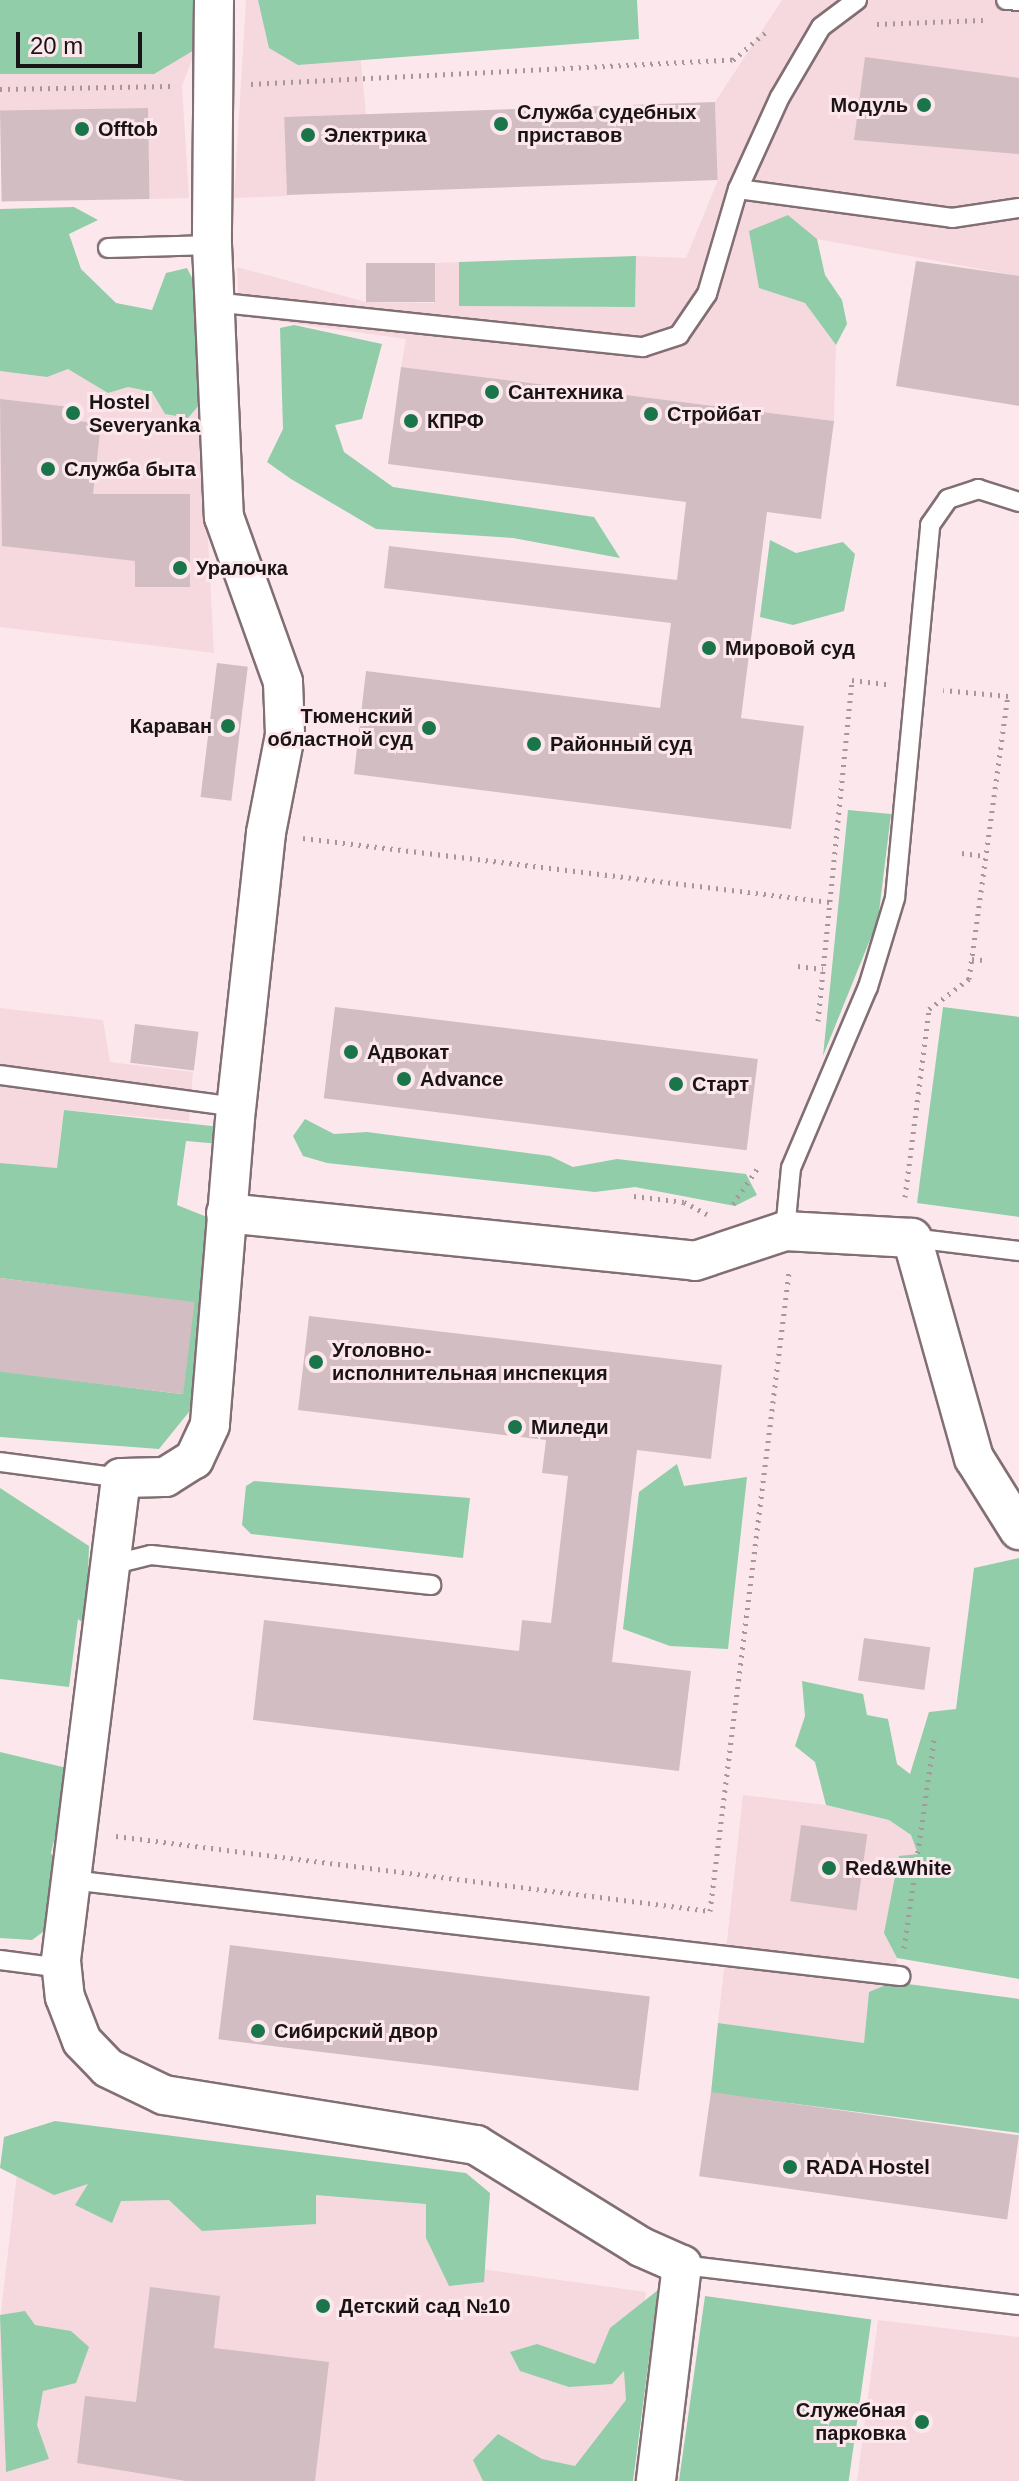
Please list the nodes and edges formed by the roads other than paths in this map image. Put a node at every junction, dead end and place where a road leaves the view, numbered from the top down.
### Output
1 (214, 0) edge
2 (857, 0) edge
3 (1006, 0) edge
4 (1019, 1) edge
5 (738, 189) junction
6 (1019, 208) edge
7 (212, 245) junction
8 (108, 248) dead end
9 (213, 302) junction
10 (1019, 502) edge
11 (0, 1075) edge
12 (236, 1107) junction
13 (226, 1213) junction
14 (908, 1224) junction
15 (789, 1243) junction
16 (1019, 1251) edge
17 (0, 1462) edge
18 (121, 1478) junction
19 (1019, 1530) edge
20 (111, 1565) junction
21 (431, 1585) dead end
22 (71, 1880) junction
23 (0, 1960) edge
24 (62, 1968) junction
25 (900, 1976) road end
26 (682, 2265) junction
27 (1019, 2305) edge
28 (656, 2481) edge

1 - 7 street
2 - 5 lane
3 - 4 lane
5 - 6 lane
5 - 9 lane
7 - 8 lane
7 - 9 street
9 - 12 street
10 - 15 lane
11 - 12 lane
12 - 13 street
13 - 15 street
13 - 18 street
14 - 15 street
14 - 16 lane
14 - 19 street
17 - 18 lane
18 - 20 street
20 - 21 lane
20 - 22 street
22 - 24 street
22 - 25 lane
23 - 24 lane
24 - 26 street
26 - 27 lane
26 - 28 street

